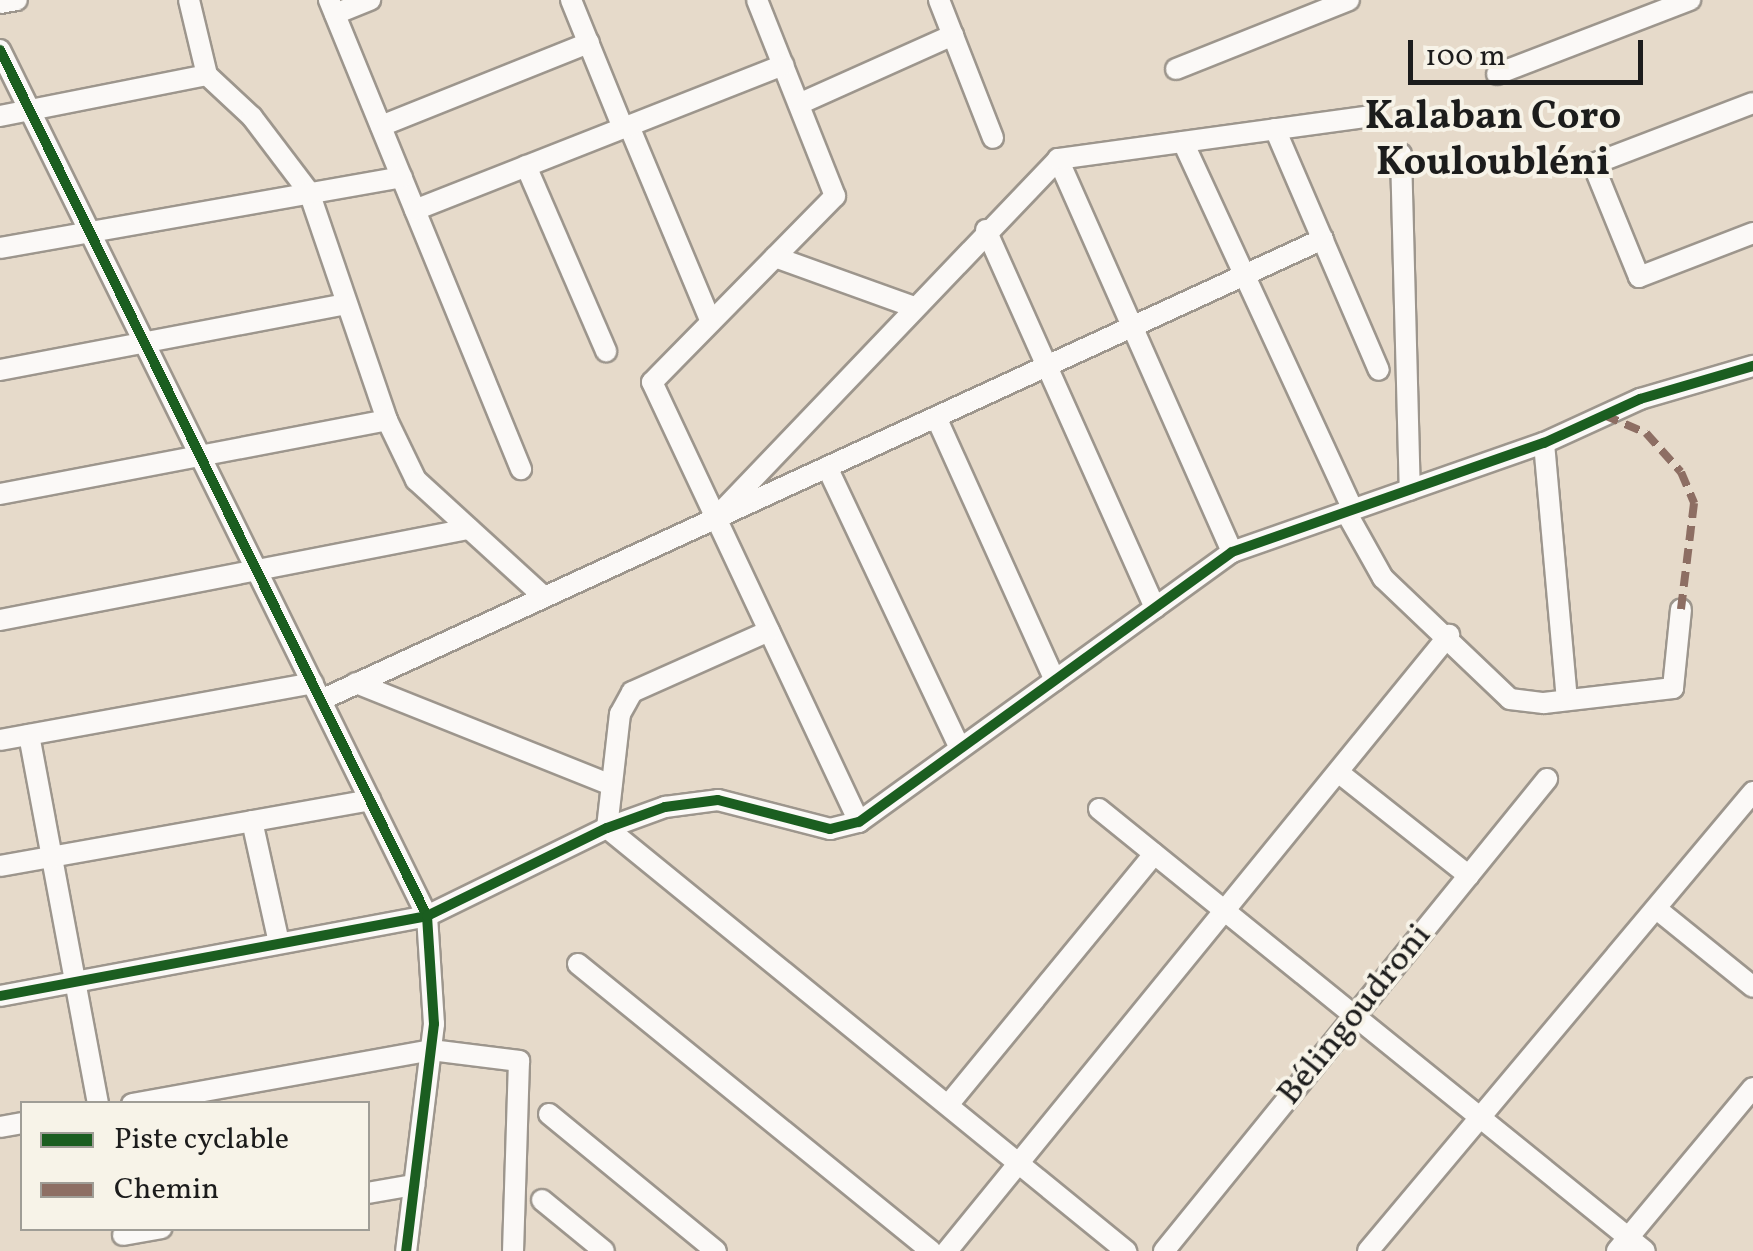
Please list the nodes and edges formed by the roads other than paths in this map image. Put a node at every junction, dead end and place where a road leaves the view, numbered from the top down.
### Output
1 (17, 0) edge
2 (189, 0) edge
3 (370, 0) edge
4 (572, 0) edge
5 (758, 0) edge
6 (939, 0) edge
7 (1349, 0) edge
8 (1690, 0) edge
9 (0, 3) edge
10 (332, 7) edge
11 (953, 35) junction
12 (588, 43) junction
13 (0, 50) edge
14 (783, 65) junction
15 (1176, 70) dead end
16 (1497, 74) dead end
17 (207, 75) junction
18 (1753, 103) edge
19 (799, 104) junction
20 (30, 111) junction
21 (0, 116) edge
22 (1373, 116) dead end
23 (380, 126) junction
24 (626, 127) junction
25 (1276, 130) junction
26 (993, 138) dead end
27 (1183, 142) junction
28 (1401, 154) dead end
29 (1058, 159) junction
30 (526, 166) junction
31 (402, 177) junction
32 (310, 192) junction
33 (415, 210) junction
34 (986, 230) junction
35 (90, 232) junction
36 (1753, 233) edge
37 (1323, 239) junction
38 (0, 248) edge
39 (775, 257) junction
40 (1245, 275) junction
41 (348, 304) junction
42 (911, 306) junction
43 (711, 322) junction
44 (1132, 327) junction
45 (145, 344) junction
46 (606, 351) dead end
47 (1047, 366) junction
48 (1753, 366) edge
49 (0, 370) edge
50 (1379, 370) dead end
51 (936, 417) junction
52 (387, 420) junction
53 (1544, 443) junction
54 (200, 456) junction
55 (827, 467) junction
56 (520, 468) dead end
57 (1410, 490) junction
58 (0, 494) edge
59 (1350, 511) junction
60 (716, 518) junction
61 (469, 529) junction
62 (1232, 552) junction
63 (258, 572) junction
64 (544, 597) junction
65 (1155, 608) junction
66 (1681, 609) dead end
67 (0, 620) edge
68 (769, 631) junction
69 (1449, 636) junction
70 (1055, 680) junction
71 (356, 683) junction
72 (317, 692) junction
73 (1567, 699) junction
74 (30, 735) junction
75 (0, 740) edge
76 (960, 748) junction
77 (1338, 772) junction
78 (1547, 779) dead end
79 (612, 785) junction
80 (1753, 792) edge
81 (370, 800) junction
82 (1098, 810) dead end
83 (252, 821) junction
84 (858, 822) junction
85 (606, 828) junction
86 (1154, 854) junction
87 (52, 857) junction
88 (0, 866) edge
89 (1469, 876) junction
90 (1658, 910) junction
91 (1224, 911) junction
92 (428, 916) junction
93 (279, 944) junction
94 (578, 964) dead end
95 (76, 982) junction
96 (1753, 987) edge
97 (0, 996) edge
98 (1354, 1016) junction
99 (431, 1050) junction
100 (1753, 1088) edge
101 (97, 1101) edge
102 (149, 1101) edge
103 (948, 1105) junction
104 (549, 1114) dead end
105 (1480, 1118) junction
106 (1019, 1164) junction
107 (414, 1185) junction
108 (370, 1193) edge
109 (542, 1200) dead end
110 (151, 1231) edge
111 (124, 1238) edge
112 (1630, 1246) edge
113 (406, 1251) edge
114 (513, 1251) edge
115 (604, 1251) edge
116 (716, 1251) edge
117 (932, 1251) edge
118 (948, 1251) edge
119 (1126, 1251) edge
120 (1164, 1251) edge
121 (1368, 1251) edge

1 - 9 street
2 - 17 street
3 - 10 street
4 - 12 street
5 - 14 street
6 - 11 street
7 - 15 street
8 - 16 street
10 - 23 street
11 - 19 street
11 - 26 street
12 - 23 street
12 - 24 street
13 - 20 street
14 - 19 street
14 - 24 street
17 - 20 street
17 - 32 street
18 - 36 street
19 - 39 street
20 - 21 street
20 - 35 street
22 - 25 street
23 - 31 street
24 - 30 street
24 - 43 street
25 - 27 street
25 - 37 street
27 - 29 street
27 - 40 street
28 - 57 street
29 - 34 street
29 - 44 street
30 - 33 street
30 - 46 street
31 - 32 street
31 - 33 street
32 - 35 street
32 - 41 street
33 - 56 street
34 - 42 street
34 - 47 street
35 - 38 street
35 - 45 street
37 - 40 street
37 - 50 street
39 - 42 street
39 - 43 street
40 - 44 street
40 - 59 street
41 - 45 street
41 - 52 street
42 - 60 street
43 - 60 street
44 - 47 street
44 - 62 street
45 - 49 street
45 - 54 street
47 - 51 street
47 - 65 street
48 - 53 street
51 - 55 street
51 - 70 street
52 - 54 street
52 - 61 street
53 - 57 street
53 - 73 street
54 - 58 street
54 - 63 street
55 - 60 street
55 - 76 street
57 - 59 street
59 - 62 street
59 - 69 street
60 - 64 street
60 - 68 street
61 - 63 street
61 - 64 street
62 - 65 street
63 - 67 street
63 - 72 street
64 - 71 street
65 - 70 street
66 - 73 street
68 - 79 street
68 - 84 street
69 - 73 street
69 - 77 street
70 - 76 street
71 - 72 street
71 - 79 street
72 - 74 street
72 - 81 street
74 - 75 street
74 - 87 street
76 - 84 street
77 - 89 street
77 - 91 street
78 - 89 street, Bélingoudroni
79 - 85 street
80 - 90 street
81 - 83 street
81 - 92 street
82 - 86 street
83 - 87 street
83 - 93 street
84 - 85 street
85 - 92 street
85 - 103 street
86 - 91 street
86 - 103 street
87 - 88 street
87 - 95 street
89 - 98 street, Bélingoudroni
90 - 96 street
90 - 105 street
91 - 98 street
91 - 106 street
92 - 93 street
92 - 99 street
93 - 95 street
94 - 117 street
95 - 97 street
95 - 101 street
98 - 105 street
98 - 120 street, Bélingoudroni
99 - 102 street
99 - 107 street
99 - 114 street
100 - 112 street
103 - 106 street
104 - 116 street
105 - 112 street
105 - 121 street
106 - 118 street
106 - 119 street
107 - 108 street
107 - 113 street
109 - 115 street
110 - 111 street

